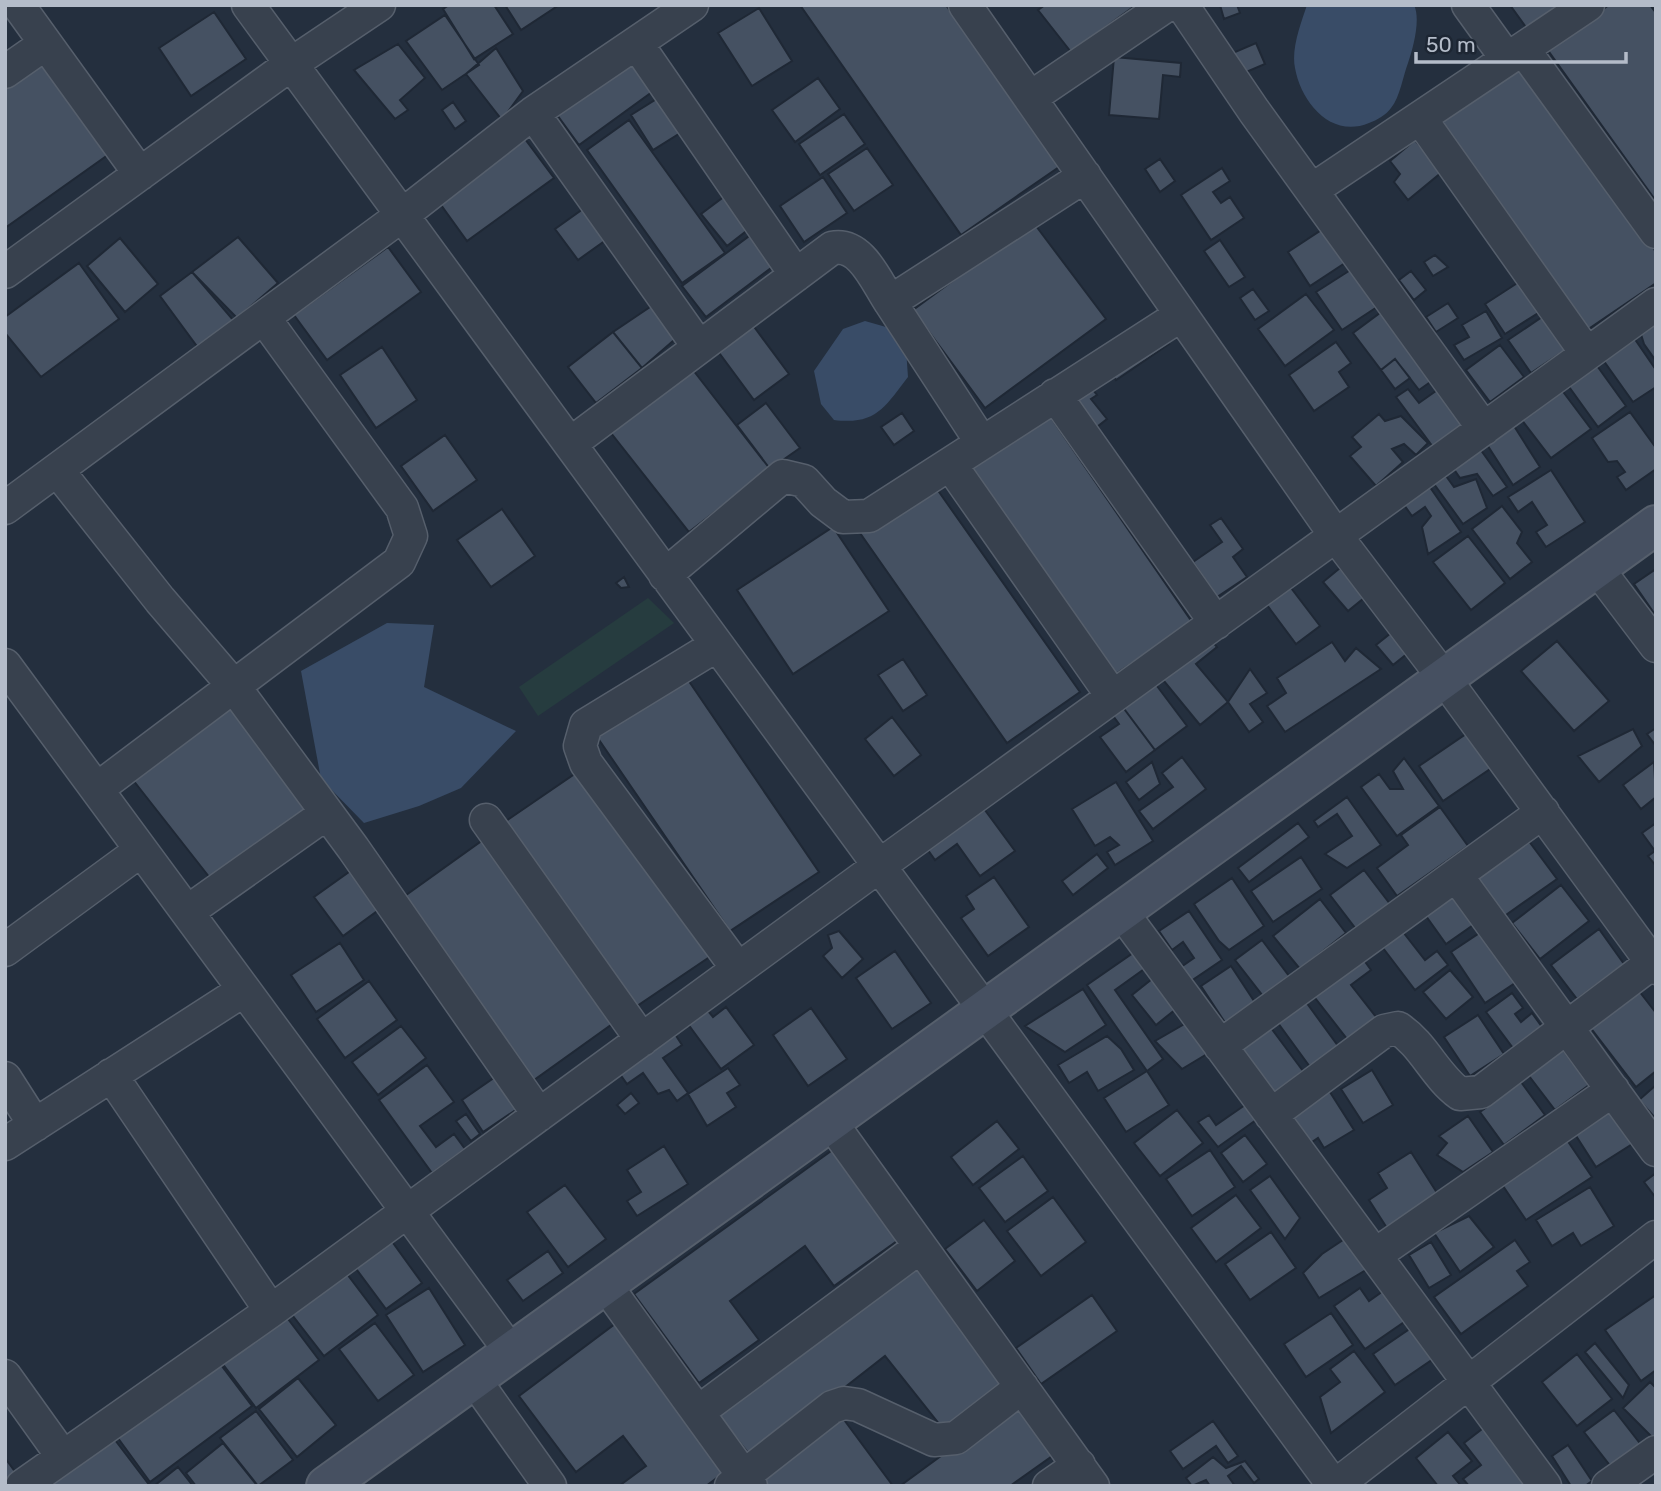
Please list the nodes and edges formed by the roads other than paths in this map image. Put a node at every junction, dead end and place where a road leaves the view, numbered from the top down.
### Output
1 (18, 5) edge
2 (248, 5) edge
3 (379, 5) edge
4 (692, 5) edge
5 (965, 5) edge
6 (1167, 5) edge
7 (1182, 5) edge
8 (1468, 5) edge
9 (1588, 5) edge
10 (46, 44) junction
11 (637, 44) junction
12 (1515, 54) junction
13 (291, 65) junction
14 (5, 72) edge
15 (1030, 98) junction
16 (533, 113) junction
17 (1420, 118) junction
18 (141, 174) junction
19 (1085, 176) junction
20 (1312, 190) junction
21 (401, 216) junction
22 (1656, 232) edge
23 (5, 272) edge
24 (796, 275) junction
25 (890, 302) junction
26 (1656, 304) edge
27 (1181, 315) junction
28 (264, 318) junction
29 (699, 347) junction
30 (1587, 354) junction
31 (1055, 395) junction
32 (1484, 429) junction
33 (982, 443) junction
34 (570, 444) junction
35 (950, 464) junction
36 (58, 471) junction
37 (5, 508) edge
38 (1656, 525) edge
39 (1336, 537) junction
40 (1597, 568) junction
41 (665, 575) junction
42 (1216, 622) junction
43 (717, 645) junction
44 (1656, 646) edge
45 (5, 665) edge
46 (1444, 678) junction
47 (232, 684) junction
48 (1112, 697) junction
49 (97, 789) junction
50 (1543, 812) junction
51 (327, 813) junction
52 (486, 820) dead end
53 (141, 851) junction
54 (879, 866) junction
55 (1456, 875) junction
56 (1121, 911) junction
57 (187, 912) junction
58 (5, 950) edge
59 (1654, 966) edge
60 (738, 969) junction
61 (244, 989) junction
62 (985, 1010) junction
63 (1567, 1027) junction
64 (642, 1040) junction
65 (1220, 1046) junction
66 (111, 1075) junction
67 (5, 1079) edge
68 (1613, 1090) junction
69 (539, 1115) junction
70 (1271, 1115) junction
71 (830, 1121) junction
72 (35, 1125) junction
73 (5, 1144) edge
74 (1656, 1150) edge
75 (408, 1212) junction
76 (1656, 1237) edge
77 (920, 1247) junction
78 (1375, 1255) junction
79 (605, 1284) junction
80 (271, 1311) junction
81 (511, 1352) junction
82 (5, 1376) edge
83 (474, 1379) junction
84 (1469, 1383) junction
85 (1022, 1387) junction
86 (698, 1412) junction
87 (1656, 1452) edge
88 (63, 1457) junction
89 (1086, 1476) edge
90 (742, 1482) edge
91 (22, 1486) edge
92 (326, 1486) edge
93 (550, 1486) edge
94 (1049, 1486) edge
95 (1334, 1486) edge
96 (1545, 1486) edge
97 (1608, 1486) edge

1 - 10 street
2 - 13 street
3 - 13 street
4 - 11 street
5 - 15 street
6 - 15 street
7 - 20 street
8 - 12 street
9 - 12 street
10 - 14 street
10 - 18 street
11 - 16 street
11 - 24 street
12 - 17 street
12 - 22 street
13 - 18 street
13 - 21 street
15 - 19 street
16 - 21 street
16 - 29 street
17 - 20 street
17 - 30 street
18 - 23 street
19 - 25 street
19 - 27 street
20 - 32 street
21 - 28 street
21 - 34 street
24 - 25 street
24 - 29 street
25 - 33 street
26 - 30 street
27 - 31 street
27 - 39 street
28 - 36 street
28 - 47 street
29 - 34 street
30 - 32 street
31 - 33 street
31 - 42 street
32 - 39 street
33 - 35 street
34 - 41 street
35 - 41 street
35 - 48 street
36 - 37 street
36 - 47 street
38 - 40 street
39 - 42 street
39 - 46 street
40 - 44 street
40 - 46 street
41 - 43 street
42 - 48 street
43 - 54 street
43 - 60 street
45 - 49 street
46 - 50 street
46 - 56 street
47 - 49 street
47 - 51 street
48 - 54 street
49 - 53 street
50 - 55 street
50 - 59 street
51 - 57 street
51 - 69 street
52 - 64 street
53 - 57 street
53 - 58 street
54 - 60 street
54 - 62 street
55 - 63 street
55 - 65 street
56 - 62 street
56 - 65 street
57 - 61 street
59 - 63 street
60 - 64 street
61 - 66 street
61 - 75 street
62 - 71 street
62 - 95 street
63 - 68 street
63 - 70 street
64 - 69 street
65 - 70 street
66 - 72 street
66 - 80 street
67 - 72 street
68 - 74 street
68 - 78 street
69 - 75 street
70 - 78 street
71 - 77 street
71 - 79 street
72 - 73 street
75 - 80 street
75 - 81 street
76 - 84 street
77 - 85 street
77 - 86 street
78 - 84 street
79 - 81 street
79 - 86 street
80 - 88 street
81 - 83 street
82 - 88 street
83 - 92 street
83 - 93 street
84 - 95 street
84 - 96 street
85 - 89 street
85 - 90 street
86 - 90 street
87 - 97 street
88 - 91 street
89 - 94 street

